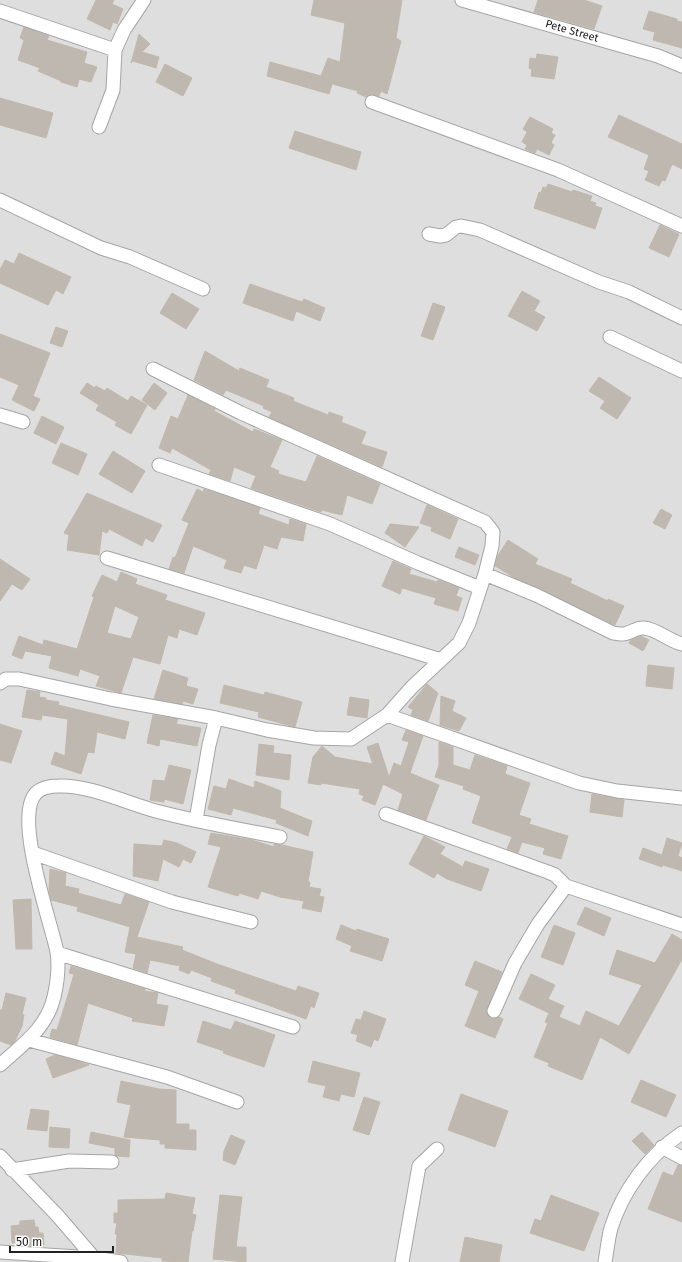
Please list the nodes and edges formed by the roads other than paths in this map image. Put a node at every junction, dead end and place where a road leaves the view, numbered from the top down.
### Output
1 (144, 0) edge
2 (462, 0) edge
3 (0, 10) edge
4 (115, 50) junction
5 (682, 66) edge
6 (372, 102) dead end
7 (99, 126) dead end
8 (0, 200) edge
9 (682, 226) edge
10 (429, 234) dead end
11 (203, 289) dead end
12 (682, 318) edge
13 (610, 337) dead end
14 (153, 369) dead end
15 (682, 371) edge
16 (0, 415) edge
17 (23, 422) dead end
18 (159, 465) dead end
19 (107, 558) dead end
20 (485, 574) junction
21 (480, 588) junction
22 (682, 644) edge
23 (441, 660) junction
24 (0, 683) edge
25 (387, 714) junction
26 (216, 718) junction
27 (682, 798) edge
28 (386, 814) dead end
29 (196, 820) junction
30 (280, 837) dead end
31 (33, 853) junction
32 (566, 886) junction
33 (250, 922) dead end
34 (682, 925) edge
35 (57, 953) junction
36 (494, 1011) dead end
37 (293, 1027) dead end
38 (29, 1040) junction
39 (0, 1064) edge
40 (237, 1102) dead end
41 (682, 1133) edge
42 (662, 1147) junction
43 (437, 1149) dead end
44 (0, 1156) edge
45 (682, 1158) edge
46 (112, 1162) dead end
47 (12, 1170) junction
48 (0, 1252) edge
49 (94, 1258) junction
50 (121, 1262) edge
51 (402, 1262) edge
52 (605, 1262) edge

1 - 4 street
2 - 5 street, Pete Street
3 - 4 street
4 - 7 street
6 - 9 street
8 - 11 street
10 - 12 street
13 - 15 street
14 - 20 street
16 - 17 street
18 - 21 street
19 - 23 street
20 - 21 street
20 - 22 street
21 - 23 street
23 - 25 street
24 - 26 street
25 - 26 street
25 - 27 street
26 - 29 street
28 - 32 street
29 - 30 street
29 - 31 street
31 - 33 street
31 - 35 street
32 - 34 street
32 - 36 street
35 - 37 street
35 - 38 street
38 - 39 street
38 - 40 street
41 - 42 street
42 - 45 street
42 - 52 street
43 - 51 street
44 - 47 street
46 - 47 street
47 - 49 street
48 - 49 street
49 - 50 street

